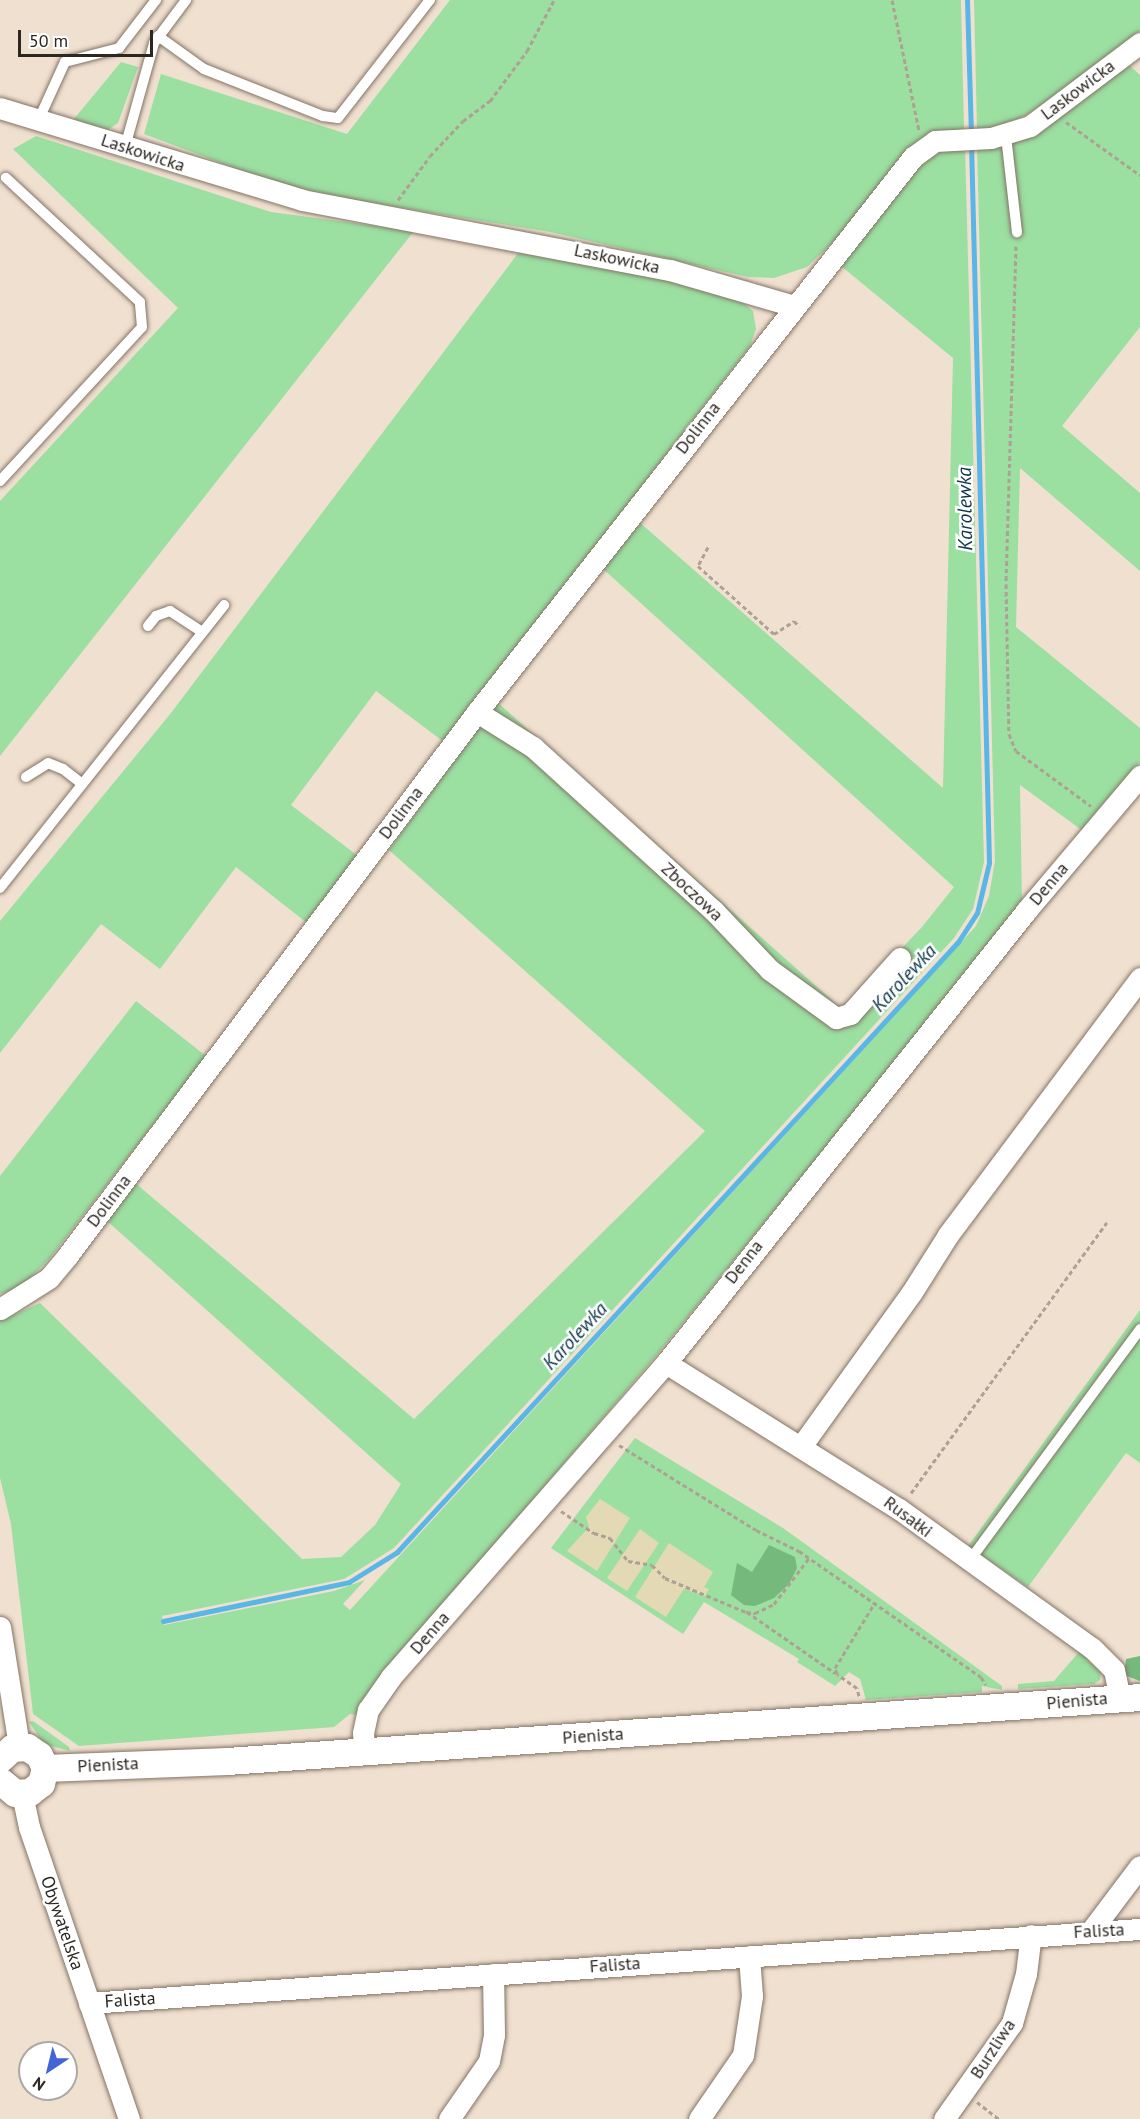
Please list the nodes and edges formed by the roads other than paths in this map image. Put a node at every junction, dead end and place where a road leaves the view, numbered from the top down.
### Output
1 (156, 0) edge
2 (186, 0) edge
3 (430, 0) edge
4 (158, 36) junction
5 (1140, 43) edge
6 (0, 108) edge
7 (39, 119) junction
8 (998, 137) junction
9 (125, 147) junction
10 (6, 178) dead end
11 (1017, 232) road end
12 (794, 306) junction
13 (0, 481) edge
14 (224, 604) dead end
15 (148, 626) dead end
16 (202, 632) junction
17 (477, 712) junction
18 (1140, 776) edge
19 (26, 777) dead end
20 (82, 784) junction
21 (0, 888) edge
22 (900, 958) dead end
23 (1140, 978) edge
24 (0, 1309) edge
25 (1140, 1329) edge
26 (666, 1363) junction
27 (802, 1445) junction
28 (970, 1560) junction
29 (0, 1627) edge
30 (5, 1676) edge
31 (1130, 1697) edge
32 (364, 1751) junction
33 (10, 1752) edge
34 (45, 1768) junction
35 (11, 1787) edge
36 (1140, 1866) edge
37 (1140, 1929) edge
38 (1091, 1931) junction
39 (1031, 1935) junction
40 (749, 1956) junction
41 (493, 1974) junction
42 (89, 2003) junction
43 (126, 2110) edge
44 (109, 2119) edge
45 (449, 2119) edge
46 (699, 2119) edge
47 (944, 2119) edge

1 - 7 lane
2 - 4 lane
3 - 4 lane
4 - 9 lane
5 - 8 street, Laskowicka
6 - 7 street, Laskowicka
7 - 9 street, Laskowicka
8 - 11 lane
8 - 12 street, Laskowicka
9 - 12 street, Laskowicka
10 - 13 lane
12 - 17 street, Dolinna
14 - 16 lane
15 - 16 lane
16 - 20 lane
17 - 22 street, Zboczowa
17 - 24 street, Dolinna
18 - 26 street, Denna
19 - 20 lane
20 - 21 lane
23 - 27 street
25 - 28 lane
26 - 27 street, Rusałki
26 - 32 street, Denna
27 - 28 street, Rusałki
28 - 31 street, Rusałki
29 - 30 street
30 - 33 street
31 - 32 street, Pienista
32 - 34 street, Pienista
33 - 34 street
34 - 35 street
35 - 42 street, Obywatelska
36 - 38 street
37 - 38 street, Falista
38 - 39 street, Falista
39 - 40 street, Falista
39 - 47 street, Burzliwa
40 - 41 street, Falista
40 - 46 street
41 - 42 street, Falista
41 - 45 street
42 - 43 street, Obywatelska
43 - 44 street

